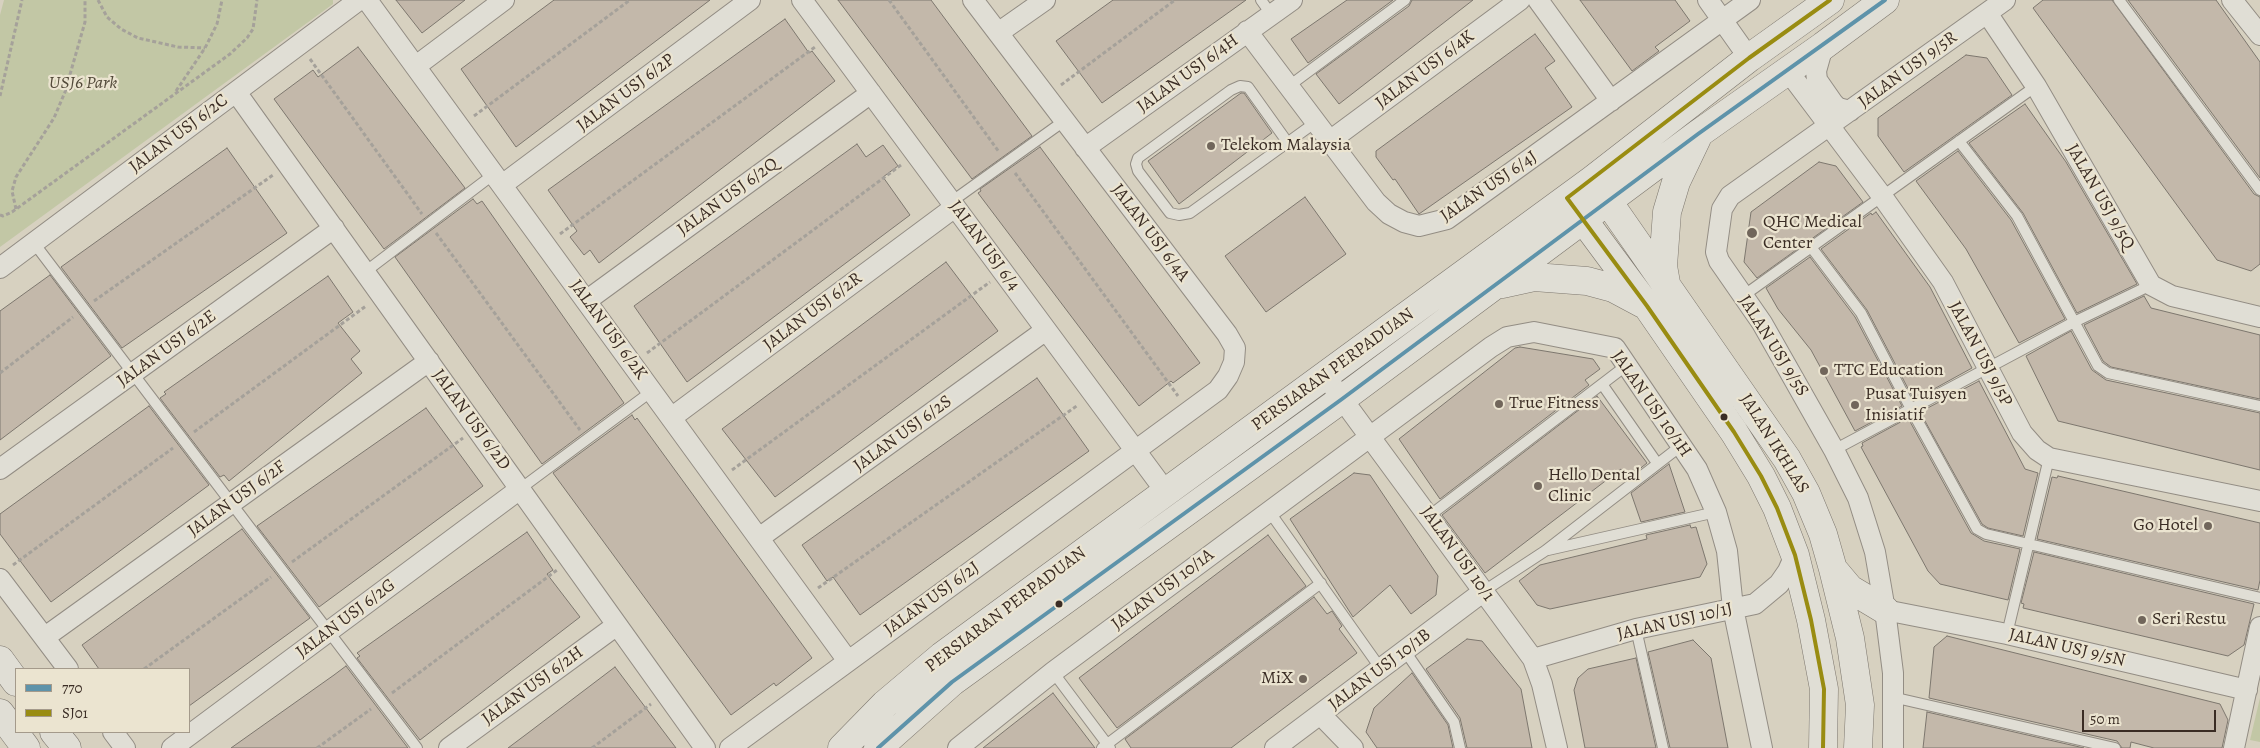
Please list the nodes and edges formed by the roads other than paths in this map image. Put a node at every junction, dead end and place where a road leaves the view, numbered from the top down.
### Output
1 (359, 0) edge
2 (367, 0) edge
3 (504, 0) edge
4 (750, 0) edge
5 (802, 0) edge
6 (973, 0) edge
7 (1045, 0) edge
8 (1292, 0) edge
9 (1405, 0) edge
10 (1520, 0) edge
11 (1538, 0) edge
12 (1708, 0) edge
13 (1750, 0) edge
14 (1830, 0) edge
15 (1885, 0) edge
16 (2005, 0) edge
17 (2119, 0) edge
18 (2232, 0) edge
19 (1266, 7) edge
20 (1987, 13) junction
21 (1723, 21) junction
22 (1247, 31) junction
23 (998, 33) junction
24 (2260, 35) edge
25 (1823, 46) junction
26 (1749, 58) junction
27 (416, 66) junction
28 (1788, 72) junction
29 (1289, 86) junction
30 (2036, 86) junction
31 (236, 92) junction
32 (871, 92) junction
33 (1611, 101) junction
34 (1850, 111) junction
35 (1064, 121) junction
36 (1316, 122) junction
37 (1828, 127) junction
38 (1698, 134) junction
39 (1331, 140) junction
40 (1958, 141) junction
41 (1288, 143) junction
42 (1085, 148) junction
43 (498, 180) junction
44 (1600, 190) junction
45 (2260, 190) edge
46 (1882, 196) junction
47 (1567, 198) junction
48 (953, 204) junction
49 (1584, 221) junction
50 (334, 228) junction
51 (34, 243) junction
52 (1811, 247) junction
53 (0, 268) edge
54 (365, 272) junction
55 (1496, 285) junction
56 (2152, 285) junction
57 (1667, 287) junction
58 (1742, 296) junction
59 (586, 301) junction
60 (1647, 306) junction
61 (2260, 317) edge
62 (2074, 322) junction
63 (1046, 330) junction
64 (429, 361) junction
65 (1627, 365) junction
66 (1987, 367) junction
67 (133, 373) junction
68 (1325, 376) junction
69 (1602, 384) junction
70 (652, 391) junction
71 (1342, 399) junction
72 (2260, 406) edge
73 (1911, 409) junction
74 (672, 418) junction
75 (1370, 436) junction
76 (1682, 445) junction
77 (1134, 450) junction
78 (1834, 450) junction
79 (2049, 458) junction
80 (1657, 463) junction
81 (0, 469) edge
82 (520, 489) junction
83 (1166, 492) junction
84 (2260, 501) edge
85 (231, 503) junction
86 (1269, 511) junction
87 (1716, 512) junction
88 (1429, 516) junction
89 (759, 538) junction
90 (2028, 544) junction
91 (1545, 551) junction
92 (1795, 555) junction
93 (1833, 569) junction
94 (0, 579) edge
95 (1321, 583) junction
96 (1484, 591) junction
97 (2260, 598) edge
98 (1733, 608) junction
99 (1885, 610) junction
100 (617, 625) junction
101 (2260, 627) edge
102 (1636, 629) junction
103 (328, 632) junction
104 (2007, 634) junction
105 (45, 637) junction
106 (1850, 638) junction
107 (1405, 651) junction
108 (0, 660) edge
109 (848, 660) junction
110 (1533, 660) junction
111 (67, 668) edge
112 (1381, 669) junction
113 (1053, 672) junction
114 (15, 681) edge
115 (2247, 690) junction
116 (1892, 697) junction
117 (0, 713) edge
118 (1321, 715) junction
119 (55, 733) edge
120 (114, 733) edge
121 (1106, 747) edge
122 (26, 748) edge
123 (67, 748) edge
124 (125, 748) edge
125 (172, 748) edge
126 (417, 748) edge
127 (448, 748) edge
128 (706, 748) edge
129 (730, 748) edge
130 (842, 748) edge
131 (878, 748) edge
132 (958, 748) edge
133 (1275, 748) edge
134 (1353, 748) edge
135 (1460, 748) edge
136 (1556, 748) edge
137 (1663, 748) edge
138 (1762, 748) edge
139 (1823, 748) edge
140 (1858, 748) edge
141 (1893, 748) edge
142 (2115, 748) edge
143 (2234, 748) edge

1 - 31 street, JALAN USJ 6/2C
2 - 27 street, JALAN USJ 6/2K
3 - 27 street
4 - 43 street, JALAN USJ 6/2P
5 - 32 street, JALAN USJ 6/4
6 - 23 street, JALAN USJ 6/4A
7 - 23 street
8 - 19 street, JALAN USJ 6/4H
9 - 29 lane
10 - 39 street, JALAN USJ 6/4K
11 - 33 street
12 - 21 street
13 - 21 street, JALAN USJ 6/4J
14 - 26 main road, PERSIARAN PERPADUAN
15 - 25 main road, PERSIARAN PERPADUAN
16 - 20 street, JALAN USJ 9/5R
17 - 45 lane
18 - 24 street
19 - 22 street, JALAN USJ 6/4H
20 - 30 street, JALAN USJ 9/5Q
20 - 34 street, JALAN USJ 9/5R
21 - 26 street
21 - 33 street, JALAN USJ 6/4J
22 - 29 street, JALAN USJ 6/4J
22 - 42 street, JALAN USJ 6/4H
23 - 35 street, JALAN USJ 6/4A
25 - 28 main road, PERSIARAN PERPADUAN
25 - 34 street
26 - 44 main road, PERSIARAN PERPADUAN
27 - 43 street, JALAN USJ 6/2K
28 - 37 street, JALAN USJ 9/5P
28 - 38 main road, PERSIARAN PERPADUAN
29 - 36 street, JALAN USJ 6/4J
30 - 40 lane
30 - 56 street, JALAN USJ 9/5Q
31 - 50 street, JALAN USJ 6/2D
31 - 51 street, JALAN USJ 6/2C
32 - 48 street, JALAN USJ 6/4
32 - 59 street, JALAN USJ 6/2Q
33 - 39 street, JALAN USJ 6/4J
34 - 37 street, JALAN USJ 9/5R
35 - 42 street, JALAN USJ 6/4A
35 - 48 lane
36 - 39 street, JALAN USJ 6/4J
36 - 41 lane
37 - 46 street, JALAN USJ 9/5P
37 - 58 street, JALAN USJ 9/5S
38 - 44 main road, PERSIARAN PERPADUAN
38 - 57 main road
40 - 46 lane
40 - 62 lane
41 - 41 lane
42 - 77 street, JALAN USJ 6/4A
43 - 54 lane
43 - 59 street, JALAN USJ 6/2K
44 - 47 main road, PERSIARAN PERPADUAN
44 - 49 main road, PERSIARAN PERPADUAN
44 - 57 main road, JALAN IKHLAS
46 - 52 lane
46 - 66 street, JALAN USJ 9/5P
47 - 49 main road, JALAN IKHLAS
47 - 68 main road, PERSIARAN PERPADUAN
48 - 63 street, JALAN USJ 6/4
48 - 74 street, JALAN USJ 6/2R
49 - 55 main road, PERSIARAN PERPADUAN
49 - 60 main road, JALAN IKHLAS
50 - 54 street, JALAN USJ 6/2D
50 - 67 street, JALAN USJ 6/2E
51 - 53 street, JALAN USJ 6/2C
51 - 67 lane
52 - 58 lane
52 - 73 lane
54 - 64 street, JALAN USJ 6/2D
55 - 60 main road
55 - 71 main road, PERSIARAN PERPADUAN
56 - 61 street
56 - 62 lane
57 - 93 main road, JALAN IKHLAS
58 - 78 street, JALAN USJ 9/5S
59 - 70 street, JALAN USJ 6/2K
60 - 92 main road, JALAN IKHLAS
62 - 66 lane
62 - 72 lane
63 - 77 street, JALAN USJ 6/4
63 - 89 street, JALAN USJ 6/2S
64 - 82 street, JALAN USJ 6/2D
64 - 85 street, JALAN USJ 6/2F
65 - 69 lane
65 - 75 street, JALAN USJ 10/1H
65 - 76 street, JALAN USJ 10/1H
66 - 73 lane
66 - 79 street, JALAN USJ 9/5P
67 - 81 street, JALAN USJ 6/2E
67 - 85 lane
68 - 71 street, JALAN USJ 10/1
68 - 83 main road, PERSIARAN PERPADUAN
69 - 80 lane
69 - 88 lane
70 - 74 street, JALAN USJ 6/2K
70 - 82 lane
71 - 75 street, JALAN USJ 10/1
71 - 131 main road, PERSIARAN PERPADUAN
73 - 78 lane
73 - 90 lane
74 - 89 street, JALAN USJ 6/2K
75 - 86 street, JALAN USJ 10/1A
75 - 88 street, JALAN USJ 10/1
76 - 80 lane
76 - 87 street, JALAN USJ 10/1H
77 - 83 street, JALAN USJ 6/4
77 - 109 street, JALAN USJ 6/2J
78 - 99 street, JALAN USJ 9/5S
79 - 84 street, JALAN USJ 9/5P
79 - 90 lane
80 - 91 lane
82 - 100 street, JALAN USJ 6/2D
82 - 103 street, JALAN USJ 6/2G
83 - 130 main road, PERSIARAN PERPADUAN
85 - 103 lane
85 - 105 street, JALAN USJ 6/2F
86 - 95 lane
86 - 113 street, JALAN USJ 10/1A
87 - 91 lane
87 - 98 street, JALAN USJ 10/1H
88 - 96 street, JALAN USJ 10/1
89 - 109 street, JALAN USJ 6/2K
90 - 97 lane
90 - 104 lane
91 - 96 lane
92 - 98 street, JALAN USJ 10/1J
92 - 139 main road, JALAN IKHLAS
93 - 99 main road
93 - 106 main road, JALAN IKHLAS
94 - 105 street
95 - 112 lane
95 - 121 lane
96 - 107 street, JALAN USJ 10/1B
96 - 110 street, JALAN USJ 10/1
98 - 102 street, JALAN USJ 10/1J
98 - 138 street, JALAN USJ 10/1H
99 - 104 street, JALAN USJ 9/5N
99 - 106 main road
99 - 116 street, JALAN USJ 9/5S
100 - 127 street, JALAN USJ 6/2H
100 - 128 street, JALAN USJ 6/2D
101 - 115 street
102 - 110 street, JALAN USJ 10/1J
102 - 137 lane
103 - 125 street, JALAN USJ 6/2G
103 - 126 lane
104 - 115 street, JALAN USJ 9/5N
105 - 111 street
106 - 140 main road, JALAN IKHLAS
107 - 112 street, JALAN USJ 10/1B
107 - 135 lane
108 - 114 main road
109 - 129 street, JALAN USJ 6/2J
110 - 136 street, JALAN USJ 10/1
112 - 118 street, JALAN USJ 10/1B
113 - 121 lane
113 - 132 street, JALAN USJ 10/1A
115 - 143 street
116 - 141 street, JALAN USJ 9/5S
116 - 142 lane
117 - 122 main road
118 - 133 street, JALAN USJ 10/1B
118 - 134 street
119 - 123 main road
120 - 124 street

